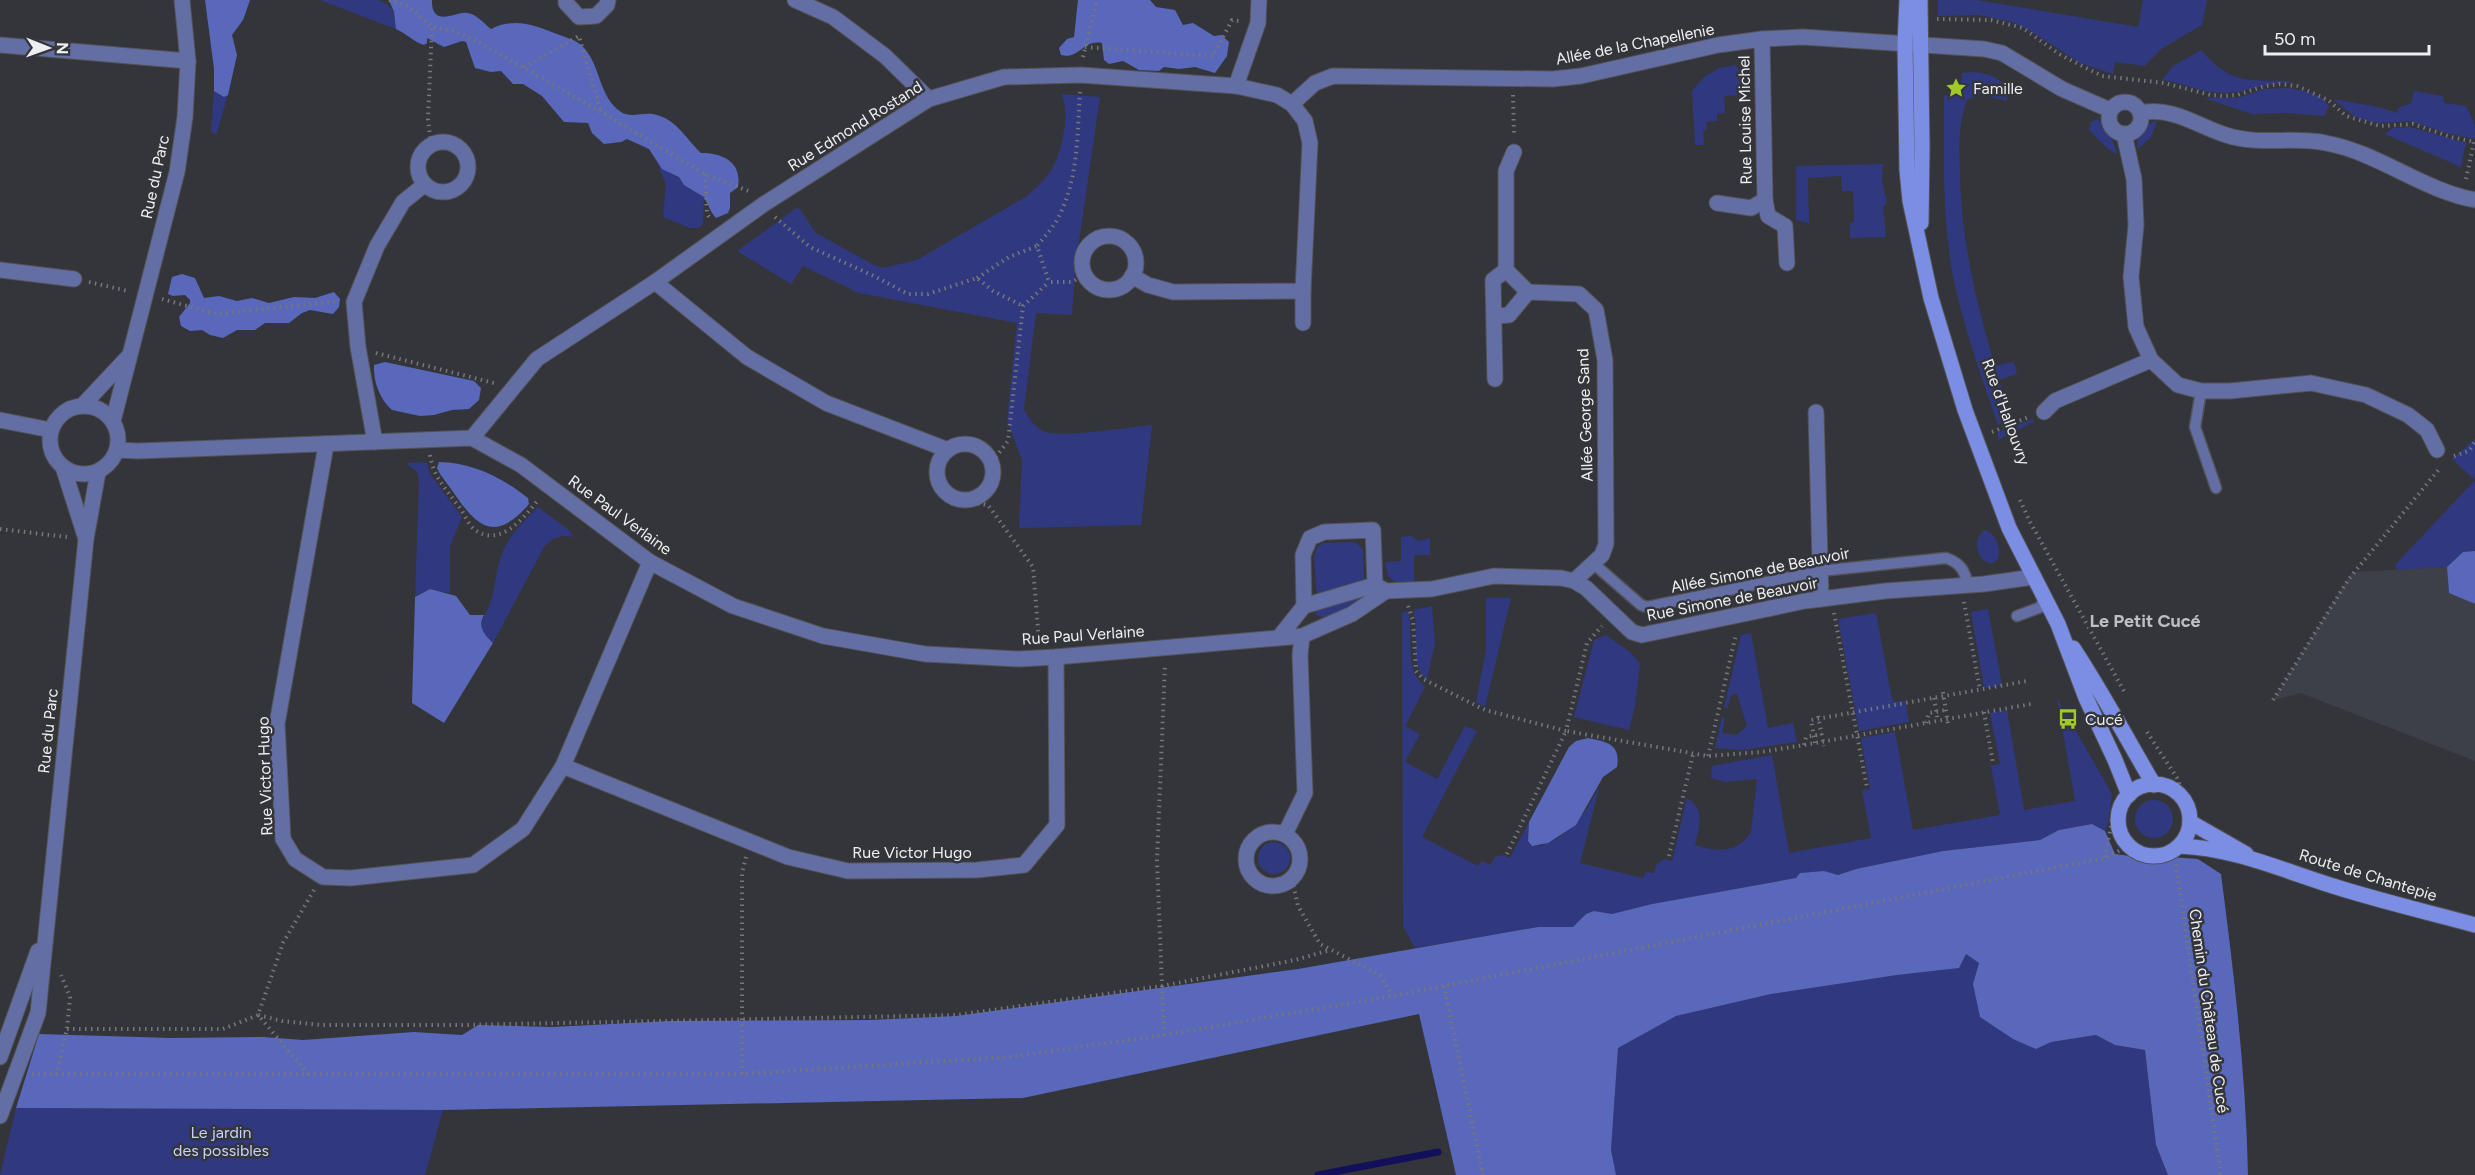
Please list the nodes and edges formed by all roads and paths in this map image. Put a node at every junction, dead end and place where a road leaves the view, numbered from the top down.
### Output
1 (182, 0) edge
2 (389, 0) edge
3 (409, 0) edge
4 (566, 0) edge
5 (608, 0) edge
6 (795, 0) edge
7 (1097, 0) edge
8 (1258, 0) edge
9 (1907, 0) edge
10 (1920, 0) edge
11 (408, 6) junction
12 (1258, 23) junction
13 (432, 27) junction
14 (1762, 39) junction
15 (1905, 44) junction
16 (0, 45) edge
17 (1928, 45) junction
18 (1085, 47) junction
19 (188, 61) junction
20 (523, 67) junction
21 (1081, 75) junction
22 (1513, 80) junction
23 (1236, 86) junction
24 (929, 99) junction
25 (1292, 104) junction
26 (2110, 110) junction
27 (601, 112) junction
28 (2140, 113) junction
29 (2124, 134) junction
30 (2475, 142) edge
31 (432, 144) junction
32 (1514, 152) joint
33 (705, 174) junction
34 (424, 185) junction
35 (2468, 198) edge
36 (1765, 200) junction
37 (1717, 203) dead end
38 (764, 204) junction
39 (721, 234) junction
40 (1920, 241) junction
41 (1037, 246) junction
42 (1787, 262) dead end
43 (0, 270) edge
44 (1506, 270) junction
45 (1084, 275) junction
46 (1132, 276) junction
47 (977, 278) junction
48 (74, 279) joint
49 (655, 282) junction
50 (1049, 282) junction
51 (1303, 291) junction
52 (1528, 292) junction
53 (144, 294) junction
54 (354, 302) junction
55 (1023, 306) junction
56 (1495, 316) junction
57 (1303, 323) dead end
58 (358, 348) junction
59 (128, 357) junction
60 (2151, 360) junction
61 (1495, 379) dead end
62 (2201, 391) junction
63 (505, 395) junction
64 (82, 406) junction
65 (1816, 412) dead end
66 (2044, 412) joint
67 (0, 420) edge
68 (113, 421) junction
69 (1988, 424) dead end
70 (51, 430) junction
71 (1991, 432) junction
72 (472, 438) junction
73 (428, 440) junction
74 (375, 442) junction
75 (1995, 442) dead end
76 (2475, 442) edge
77 (326, 445) junction
78 (118, 450) junction
79 (948, 450) junction
80 (2437, 450) dead end
81 (992, 462) junction
82 (63, 467) junction
83 (98, 472) junction
84 (549, 486) junction
85 (2216, 488) dead end
86 (2017, 492) dead end
87 (966, 501) junction
88 (0, 529) edge
89 (86, 539) junction
90 (650, 562) junction
91 (1594, 564) junction
92 (1820, 571) junction
93 (2034, 577) junction
94 (1574, 581) junction
95 (1964, 585) junction
96 (1380, 588) junction
97 (1403, 591) junction
98 (2044, 597) junction
99 (1826, 598) junction
100 (1304, 606) junction
101 (1741, 614) junction
102 (1614, 615) junction
103 (2017, 616) dead end
104 (2058, 624) junction
105 (1280, 636) junction
106 (1302, 636) junction
107 (1166, 647) junction
108 (1056, 657) junction
109 (1040, 658) junction
110 (2027, 681) dead end
111 (1980, 690) junction
112 (1943, 692) dead end
113 (2127, 697) dead end
114 (1934, 698) junction
115 (2273, 700) dead end
116 (2031, 704) dead end
117 (1946, 710) junction
118 (1984, 712) junction
119 (1853, 713) junction
120 (1818, 716) dead end
121 (1938, 721) junction
122 (1926, 723) junction
123 (1948, 724) dead end
124 (2143, 727) dead end
125 (1566, 731) junction
126 (1822, 734) junction
127 (1857, 736) junction
128 (1815, 743) junction
129 (1804, 746) junction
130 (1824, 746) dead end
131 (1693, 753) junction
132 (1708, 756) junction
133 (1993, 763) dead end
134 (563, 766) junction
135 (2154, 784) junction
136 (1867, 788) dead end
137 (2180, 796) junction
138 (2122, 798) junction
139 (2190, 822) junction
140 (1285, 834) junction
141 (750, 842) junction
142 (2128, 846) junction
143 (2175, 849) junction
144 (1507, 854) dead end
145 (1669, 856) dead end
146 (2251, 857) junction
147 (2105, 858) junction
148 (322, 877) junction
149 (1292, 880) junction
150 (2475, 925) edge
151 (47, 926) junction
152 (1330, 950) junction
153 (59, 972) dead end
154 (1162, 986) junction
155 (1444, 986) junction
156 (1392, 996) junction
157 (258, 1015) junction
158 (742, 1020) junction
159 (67, 1029) junction
160 (1164, 1035) junction
161 (0, 1057) edge
162 (17, 1074) junction
163 (742, 1074) junction
164 (56, 1076) junction
165 (310, 1076) junction
166 (0, 1116) edge
167 (1483, 1175) edge
168 (2221, 1175) edge

1 - 19 street, Rue du Parc
2 - 11 path
3 - 11 path
4 - 5 street
6 - 24 street
7 - 18 path
8 - 12 street
9 - 15 main road
10 - 17 main road
11 - 13 path
12 - 18 path
12 - 23 street
13 - 20 path
13 - 31 path
14 - 15 street, Allée de la Chapellenie
14 - 22 street, Allée de la Chapellenie
14 - 36 street, Rue Louise Michel
15 - 17 street, Allée de la Chapellenie
15 - 40 main road
16 - 19 street
17 - 26 street, Allée de la Chapellenie
17 - 30 path
17 - 40 main road
18 - 21 path
19 - 53 street, Rue du Parc
20 - 27 path
20 - 27 path
21 - 23 street, Rue Edmond Rostand
21 - 24 street, Rue Edmond Rostand
21 - 41 path
22 - 25 street, Allée de la Chapellenie
22 - 32 path
23 - 25 street, Rue Edmond Rostand
24 - 38 street, Rue Edmond Rostand
25 - 51 street
26 - 28 street
26 - 29 street
27 - 33 path
28 - 29 street
28 - 35 street
29 - 60 street
30 - 35 path
31 - 34 street
31 - 34 street
32 - 44 street
33 - 38 path
33 - 39 path
34 - 54 street
36 - 37 street, Rue Louise Michel
36 - 42 street, Rue Louise Michel
38 - 39 street, Rue Edmond Rostand
38 - 47 path
39 - 49 street, Rue Edmond Rostand
40 - 93 main road
41 - 47 path
41 - 50 path
43 - 48 street
44 - 52 street
44 - 56 street
45 - 46 street
45 - 46 street
45 - 50 path
46 - 51 street
47 - 55 path
48 - 53 path
49 - 63 street, Rue Edmond Rostand
49 - 79 street
50 - 55 path
51 - 57 street
52 - 56 street
52 - 91 street, Allée George Sand
53 - 54 path
53 - 59 street, Rue du Parc
54 - 58 street
55 - 81 path
56 - 61 street
58 - 63 path
58 - 74 street
59 - 64 street, Rue du Parc
59 - 68 street, Rue du Parc
60 - 62 street
60 - 66 street
62 - 80 street
62 - 85 lane
63 - 72 street, Rue Edmond Rostand
64 - 68 street
64 - 70 street
65 - 92 street
66 - 71 path
67 - 70 street
68 - 78 street
69 - 71 path, Rue d'Hallouvry
70 - 82 street
71 - 75 path, Rue d'Hallouvry
72 - 73 street
72 - 84 street, Rue Paul Verlaine
73 - 74 street
73 - 84 path
74 - 77 street
76 - 115 path
77 - 78 street
77 - 148 street, Rue Victor Hugo
78 - 83 street
79 - 81 street
79 - 87 street
81 - 87 street
82 - 83 street
82 - 89 street, Rue du Parc
83 - 89 street, Rue du Parc
84 - 90 street, Rue Paul Verlaine
86 - 113 path, Rue d'Hallouvry
87 - 109 path
88 - 89 path
89 - 151 street, Rue du Parc
90 - 109 street, Rue Paul Verlaine
90 - 134 street
91 - 92 lane, Allée Simone de Beauvoir
91 - 94 street, Allée George Sand
92 - 95 lane, Allée Simone de Beauvoir
92 - 99 street
93 - 95 street, Rue Simone de Beauvoir
93 - 98 main road
94 - 97 street, Rue Simone de Beauvoir
94 - 102 street, Rue Simone de Beauvoir
95 - 99 street, Rue Simone de Beauvoir
95 - 111 path
96 - 97 street, Rue Simone de Beauvoir
96 - 100 street
96 - 100 street
96 - 106 street, Rue Paul Verlaine
97 - 125 path
98 - 103 lane
98 - 104 main road
99 - 101 street, Rue Simone de Beauvoir
99 - 119 path
100 - 105 street
101 - 102 street, Rue Simone de Beauvoir
101 - 132 path
102 - 125 path
104 - 135 main road
104 - 138 main road
105 - 106 street, Rue Paul Verlaine
105 - 107 street, Rue Paul Verlaine
106 - 140 street
107 - 108 street, Rue Paul Verlaine
107 - 154 path
108 - 109 street, Rue Paul Verlaine
108 - 141 street, Rue Victor Hugo
110 - 111 path
111 - 114 path
112 - 117 path, bridge
114 - 119 path
114 - 121 path
116 - 118 path
117 - 122 path
117 - 123 path, bridge
118 - 121 path
118 - 133 path
119 - 127 path
119 - 128 path
120 - 126 path, bridge
121 - 122 path
122 - 127 path
124 - 137 path
125 - 131 path
125 - 144 path
126 - 129 path
126 - 130 path, bridge
127 - 128 path
127 - 136 path
128 - 129 path
129 - 132 path
131 - 132 path
131 - 145 path
134 - 141 street, Rue Victor Hugo
134 - 148 street
135 - 137 main road
135 - 138 main road
137 - 139 main road
138 - 142 main road
138 - 147 path
139 - 143 main road
139 - 146 main road, Route de Chantepie
140 - 149 street
140 - 149 street
141 - 158 path
142 - 143 main road
142 - 147 path
143 - 146 main road, Route de Chantepie
143 - 168 path, Chemin du Château de Cucé
146 - 150 main road, Route de Chantepie
147 - 155 path
148 - 157 path
149 - 152 path
151 - 161 street, Rue du Parc
151 - 162 street, Rue du Parc
152 - 154 path
152 - 156 path
153 - 159 path
154 - 158 path
154 - 160 path
155 - 156 path
155 - 167 path
156 - 160 path
157 - 158 path
157 - 159 path
157 - 165 path
158 - 163 path
159 - 164 path
160 - 163 path
162 - 164 path
162 - 166 street, Rue du Parc
163 - 165 path
164 - 165 path

